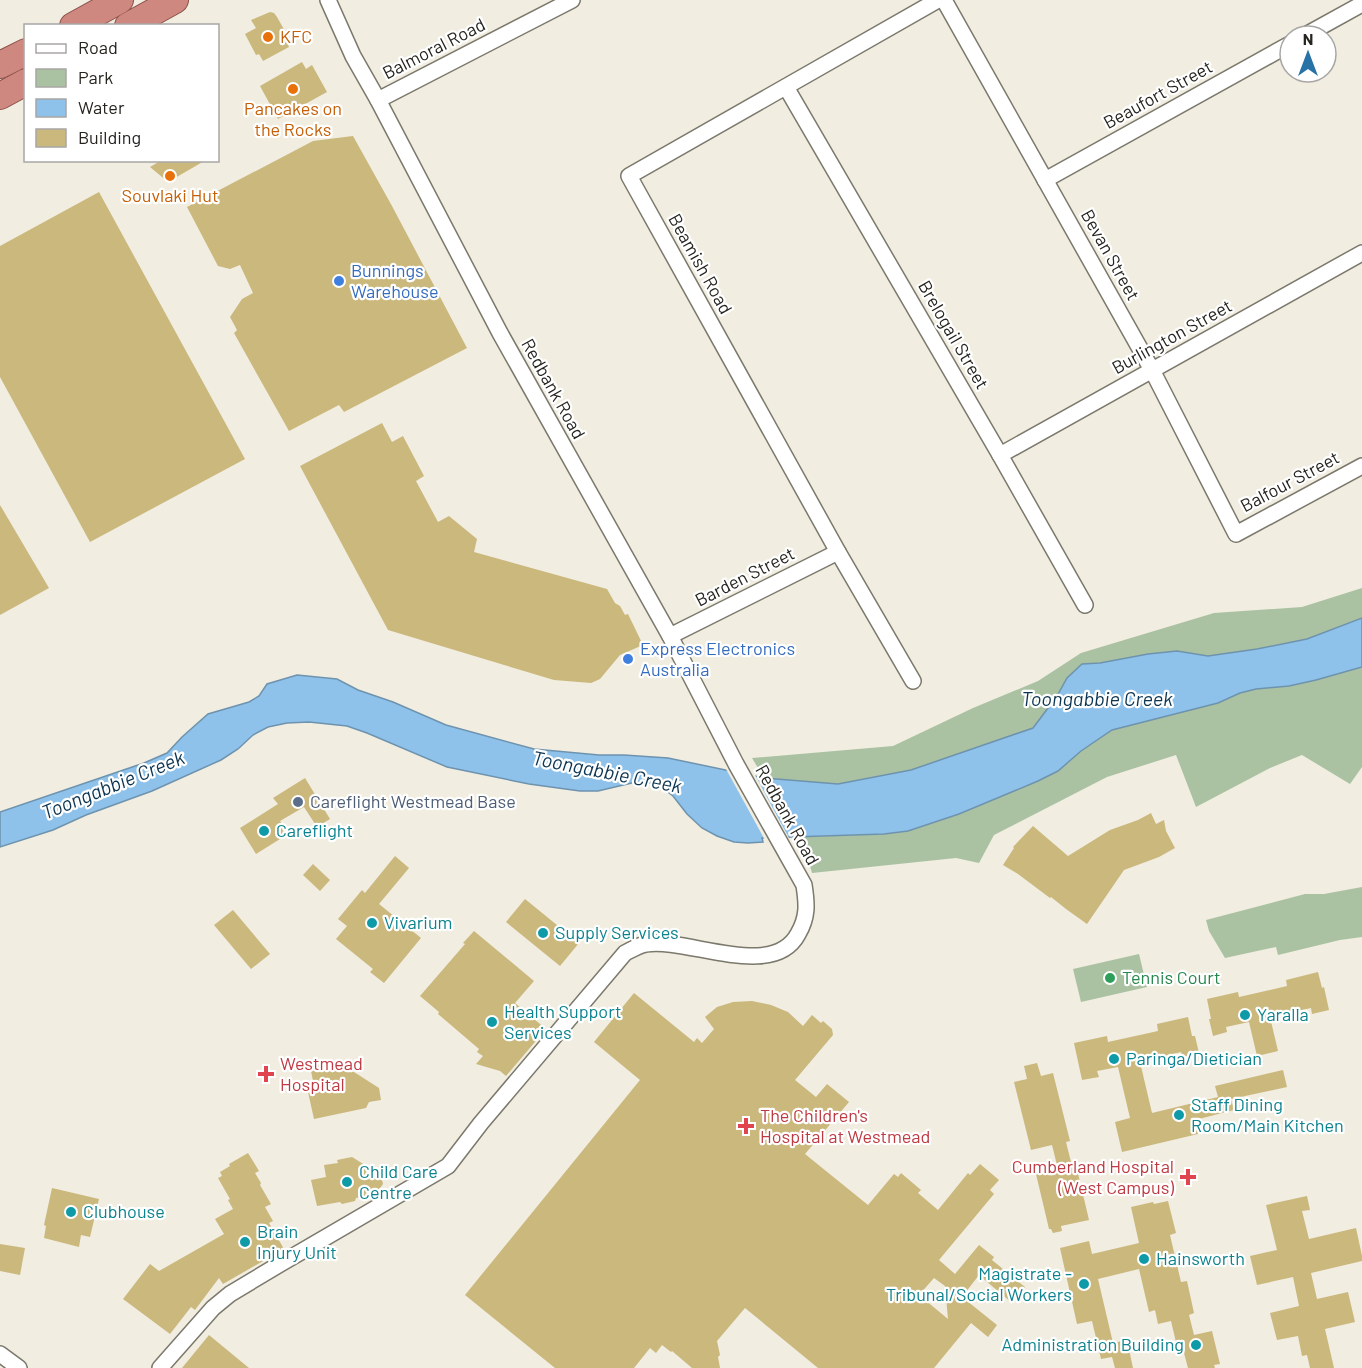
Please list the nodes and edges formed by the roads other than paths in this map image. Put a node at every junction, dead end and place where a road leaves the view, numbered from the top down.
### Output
1 (120, 0) edge
2 (175, 0) edge
3 (328, 0) edge
4 (572, 0) edge
5 (938, 0) edge
6 (944, 0) edge
7 (1362, 4) edge
8 (77, 24) edge
9 (132, 24) edge
10 (1326, 24) edge
11 (1278, 51) edge
12 (24, 52) edge
13 (0, 65) edge
14 (24, 83) edge
15 (786, 87) junction
16 (0, 96) edge
17 (378, 100) junction
18 (1045, 180) junction
19 (1362, 253) edge
20 (1152, 370) junction
21 (1000, 455) junction
22 (1362, 466) edge
23 (1236, 534) joint
24 (838, 552) junction
25 (1085, 604) dead end
26 (670, 636) junction
27 (913, 681) dead end
28 (0, 1354) edge
29 (19, 1368) edge
30 (160, 1368) edge

1 - 8 highway
2 - 9 highway
3 - 17 street, Redbank Road
4 - 17 street, Balmoral Road
5 - 15 street, Beamish Road
6 - 18 street, Bevan Street
7 - 10 street
11 - 18 street, Beaufort Street
12 - 13 highway
14 - 16 highway
15 - 21 street, Brelogail Street
15 - 24 street, Beamish Road
17 - 26 street, Redbank Road
18 - 20 street, Bevan Street
19 - 20 street, Burlington Street
20 - 21 street, Burlington Street
20 - 23 street, Bevan Street
21 - 25 street, Brelogail Street
22 - 23 street, Balfour Street
24 - 26 street, Barden Street
24 - 27 street, Beamish Road
26 - 30 street, Redbank Road
28 - 29 street

